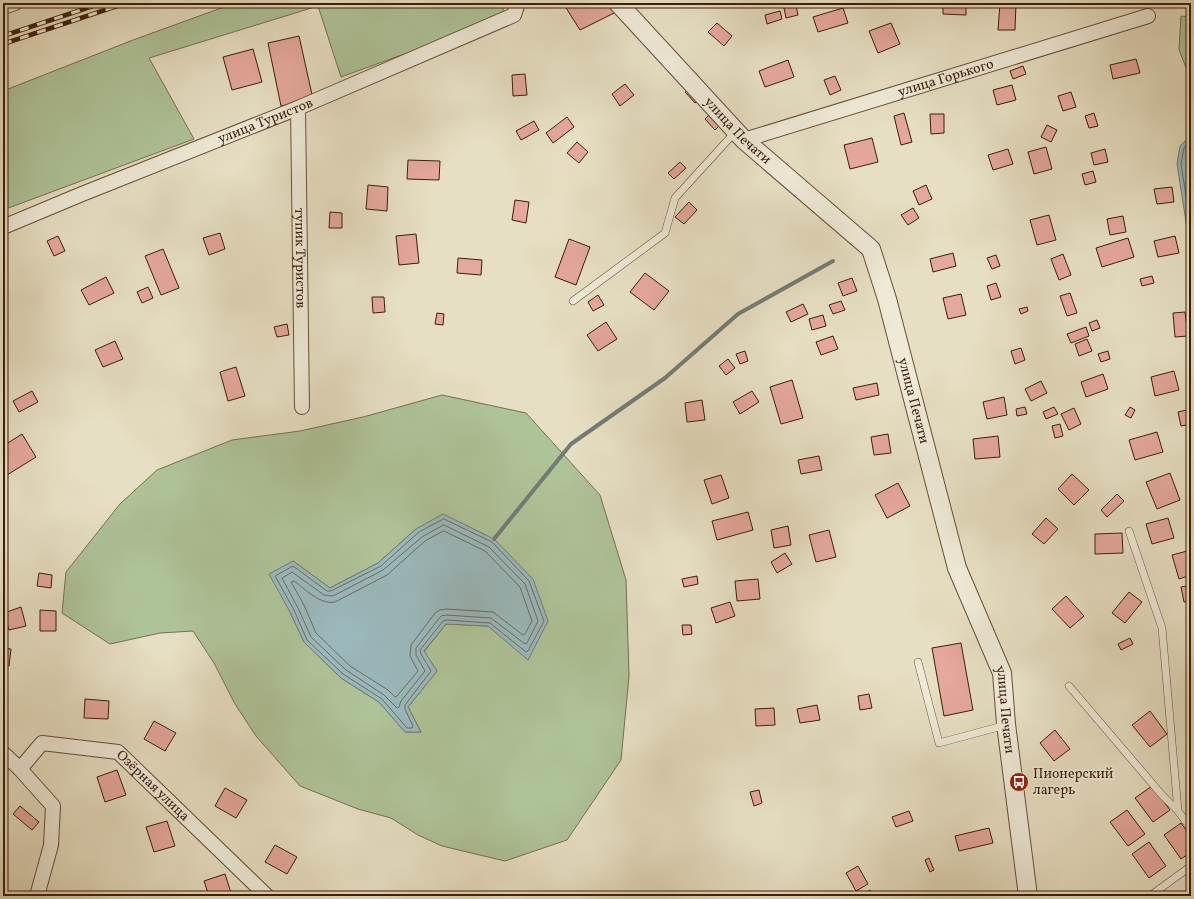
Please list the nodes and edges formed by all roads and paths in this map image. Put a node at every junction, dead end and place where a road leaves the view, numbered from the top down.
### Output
1 (15, 3) edge
2 (518, 3) edge
3 (618, 3) edge
4 (3, 7) edge
5 (1148, 16) dead end
6 (298, 108) junction
7 (740, 136) junction
8 (3, 227) edge
9 (573, 301) dead end
10 (302, 407) dead end
11 (1129, 531) dead end
12 (918, 662) dead end
13 (1069, 686) dead end
14 (1006, 724) junction
15 (3, 752) edge
16 (20, 769) junction
17 (1178, 811) junction
18 (1191, 828) edge
19 (1191, 866) edge
20 (37, 896) edge
21 (267, 896) edge
22 (1028, 896) edge
23 (1150, 896) edge

1 - 4 street
2 - 6 street, улица Туристов
3 - 7 street, улица Печати
5 - 7 street, улица Горького
6 - 8 street, улица Туристов
6 - 10 street, тупик Туристов
7 - 9 lane
7 - 14 street, улица Печати
11 - 17 lane
12 - 14 lane
13 - 17 lane
14 - 22 street, улица Печати
15 - 16 street
16 - 20 street
16 - 21 street, Озёрная улица
17 - 18 lane
19 - 23 lane

